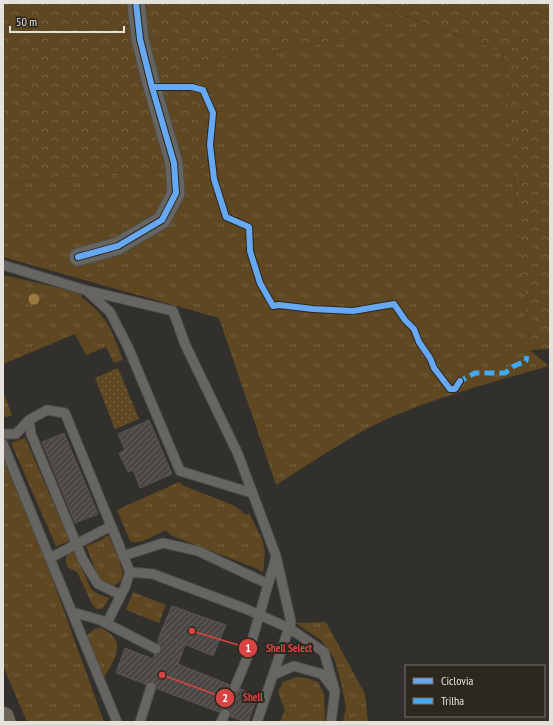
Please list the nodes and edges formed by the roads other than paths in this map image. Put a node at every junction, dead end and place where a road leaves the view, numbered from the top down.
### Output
1 (136, 3) edge
2 (78, 256) dead end
3 (3, 265) edge
4 (86, 291) junction
5 (29, 420) junction
6 (3, 434) edge
7 (3, 444) edge
8 (252, 494) junction
9 (111, 526) junction
10 (76, 544) junction
11 (123, 556) junction
12 (276, 556) junction
13 (50, 558) junction
14 (130, 572) junction
15 (268, 584) junction
16 (121, 595) junction
17 (72, 612) junction
18 (259, 616) junction
19 (107, 623) junction
20 (289, 628) junction
21 (156, 649) dead end
22 (273, 675) junction
23 (151, 686) dead end
24 (235, 686) dead end
25 (335, 691) junction
26 (3, 718) edge
27 (4, 722) edge
28 (117, 722) edge
29 (140, 722) edge
30 (257, 722) edge
31 (331, 722) edge

1 - 2 street
3 - 4 lane
4 - 8 lane
4 - 8 lane
5 - 6 lane
5 - 9 lane
5 - 10 lane
7 - 13 lane
8 - 12 lane
9 - 10 lane
9 - 11 lane
10 - 13 lane
10 - 16 lane
11 - 14 lane
11 - 15 lane
12 - 15 lane
12 - 20 lane
13 - 17 lane
14 - 16 lane
14 - 18 lane
15 - 18 lane
16 - 19 lane
17 - 19 lane
17 - 28 lane
18 - 20 lane
18 - 24 lane
19 - 21 lane
20 - 22 lane
20 - 25 lane
22 - 25 lane
22 - 30 lane
23 - 29 lane
25 - 31 lane
26 - 27 highway

